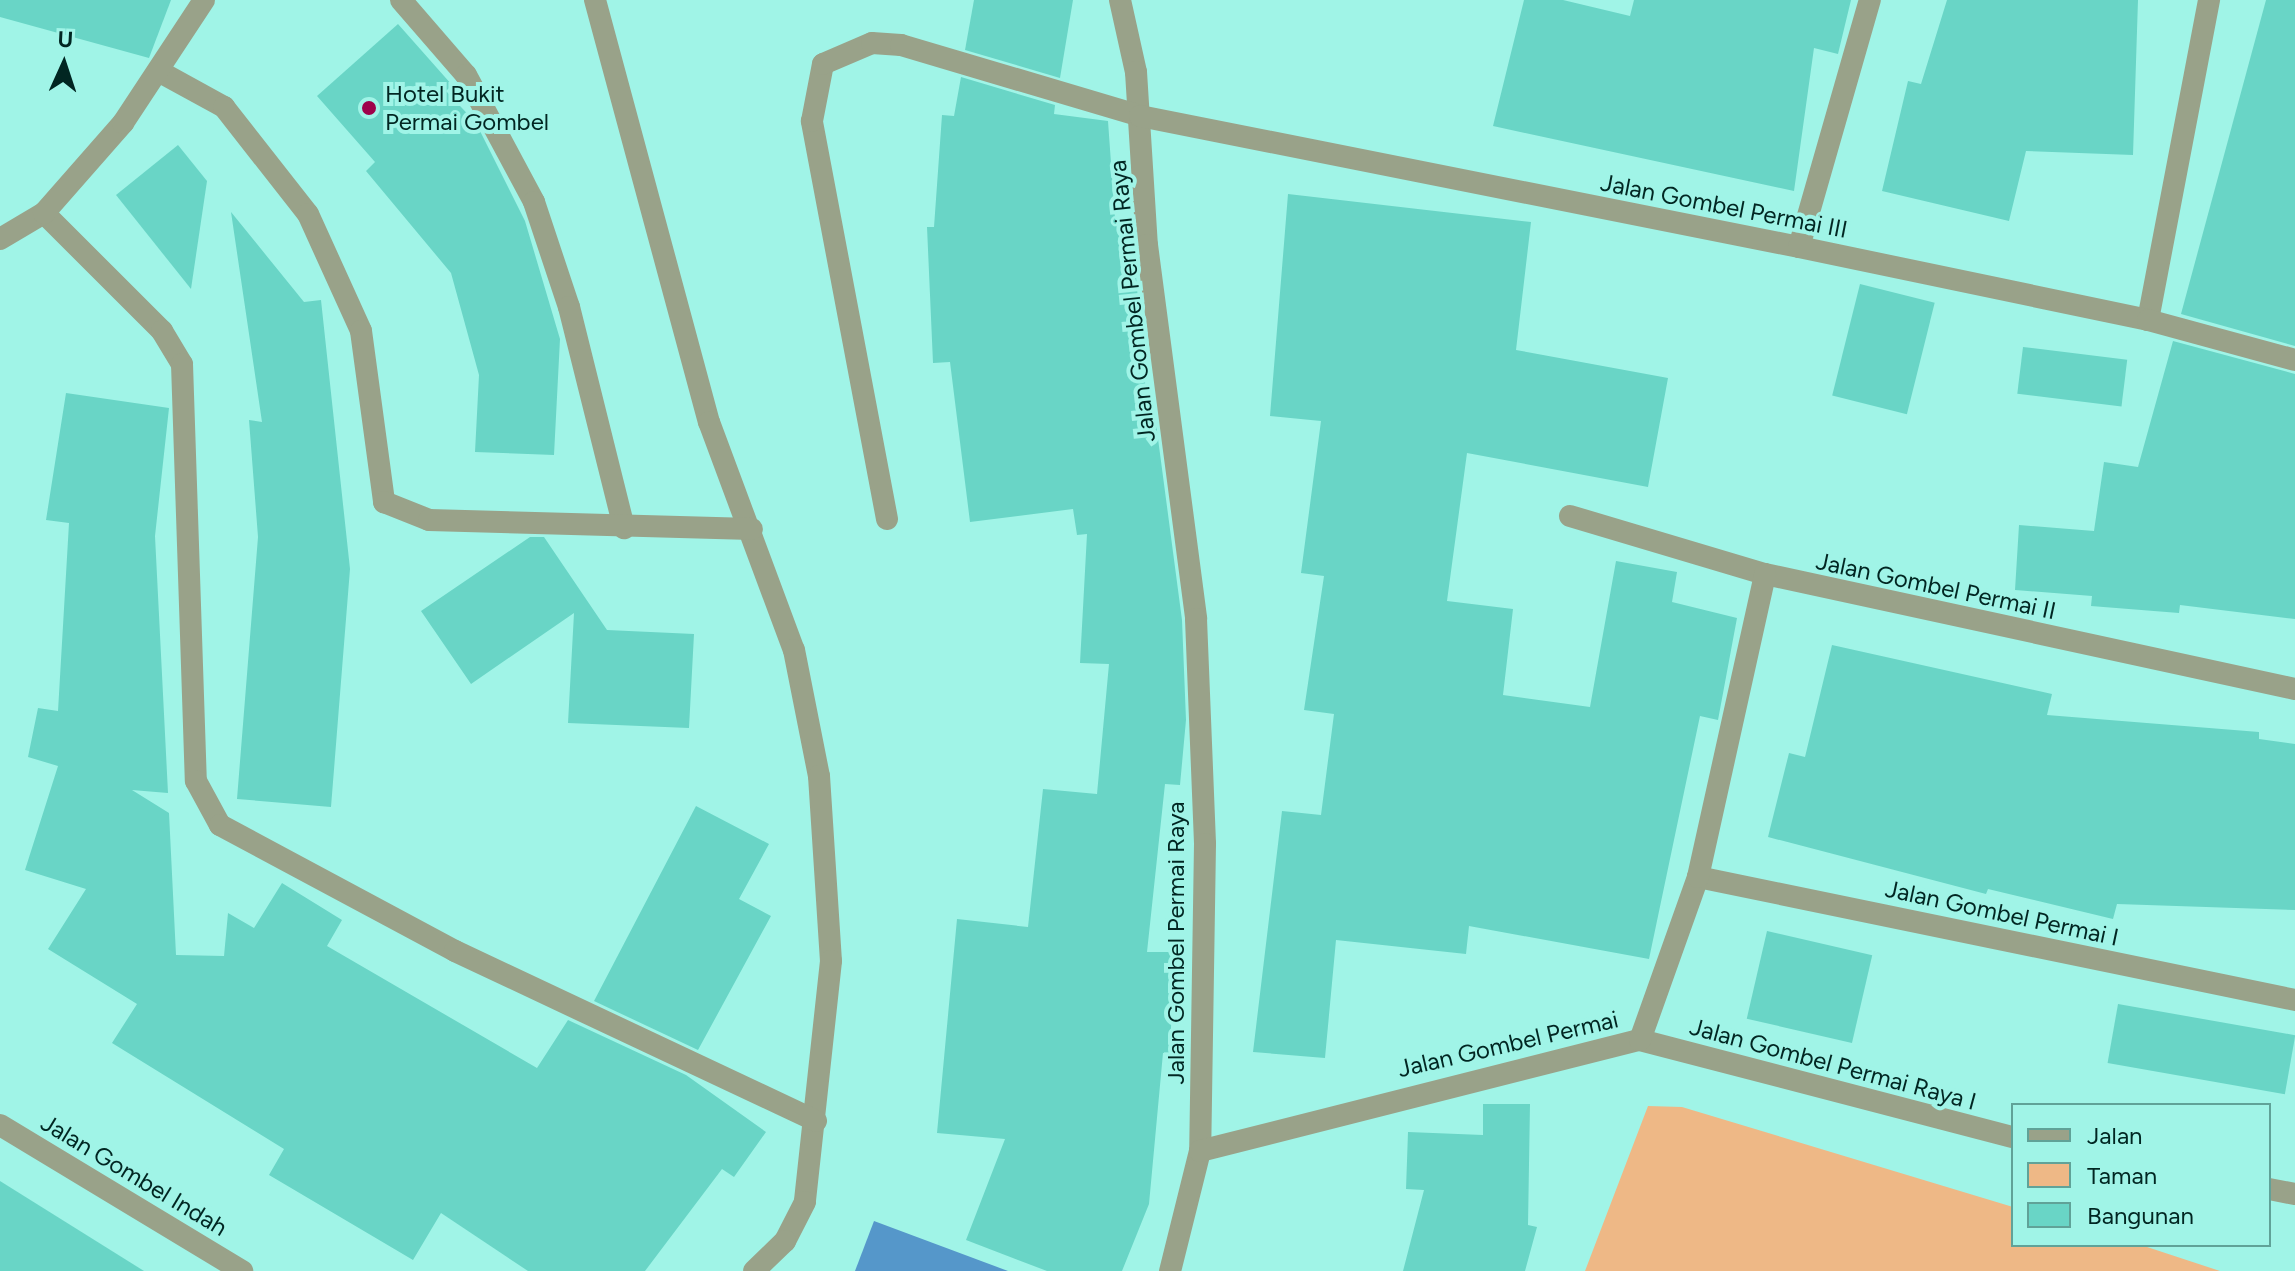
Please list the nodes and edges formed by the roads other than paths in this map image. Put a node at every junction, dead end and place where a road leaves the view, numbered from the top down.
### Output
1 (204, 0) edge
2 (401, 0) edge
3 (595, 0) edge
4 (1120, 0) edge
5 (1870, 0) edge
6 (2209, 0) edge
7 (162, 73) junction
8 (1140, 116) junction
9 (44, 213) junction
10 (0, 239) edge
11 (1799, 247) junction
12 (2148, 320) junction
13 (2295, 360) edge
14 (1570, 516) dead end
15 (887, 519) dead end
16 (624, 528) junction
17 (752, 529) junction
18 (1765, 574) junction
19 (2295, 689) edge
20 (1698, 877) junction
21 (2295, 1000) edge
22 (1640, 1040) junction
23 (816, 1121) junction
24 (0, 1125) edge
25 (2011, 1136) edge
26 (1200, 1151) junction
27 (2271, 1189) edge
28 (2295, 1194) edge
29 (242, 1271) edge
30 (754, 1271) edge
31 (1170, 1271) edge

1 - 7 street
2 - 16 street
3 - 17 street
4 - 8 street, Jalan Gombel Permai Raya
5 - 11 street
6 - 12 street
7 - 9 street
7 - 16 street
8 - 11 street, Jalan Gombel Permai III
8 - 15 street
8 - 26 street, Jalan Gombel Permai Raya
9 - 10 street
9 - 23 street
11 - 12 street, Jalan Gombel Permai III
12 - 13 street, Jalan Gombel Permai III
14 - 18 street, Jalan Gombel Permai II
16 - 17 street
17 - 23 street
18 - 19 street, Jalan Gombel Permai II
18 - 20 street, Jalan Gombel Permai
20 - 21 street, Jalan Gombel Permai I
20 - 22 street, Jalan Gombel Permai
22 - 25 street, Jalan Gombel Permai Raya I
22 - 26 street, Jalan Gombel Permai
23 - 30 street
24 - 29 street, Jalan Gombel Indah
26 - 31 street, Jalan Gombel Permai Raya
27 - 28 street

